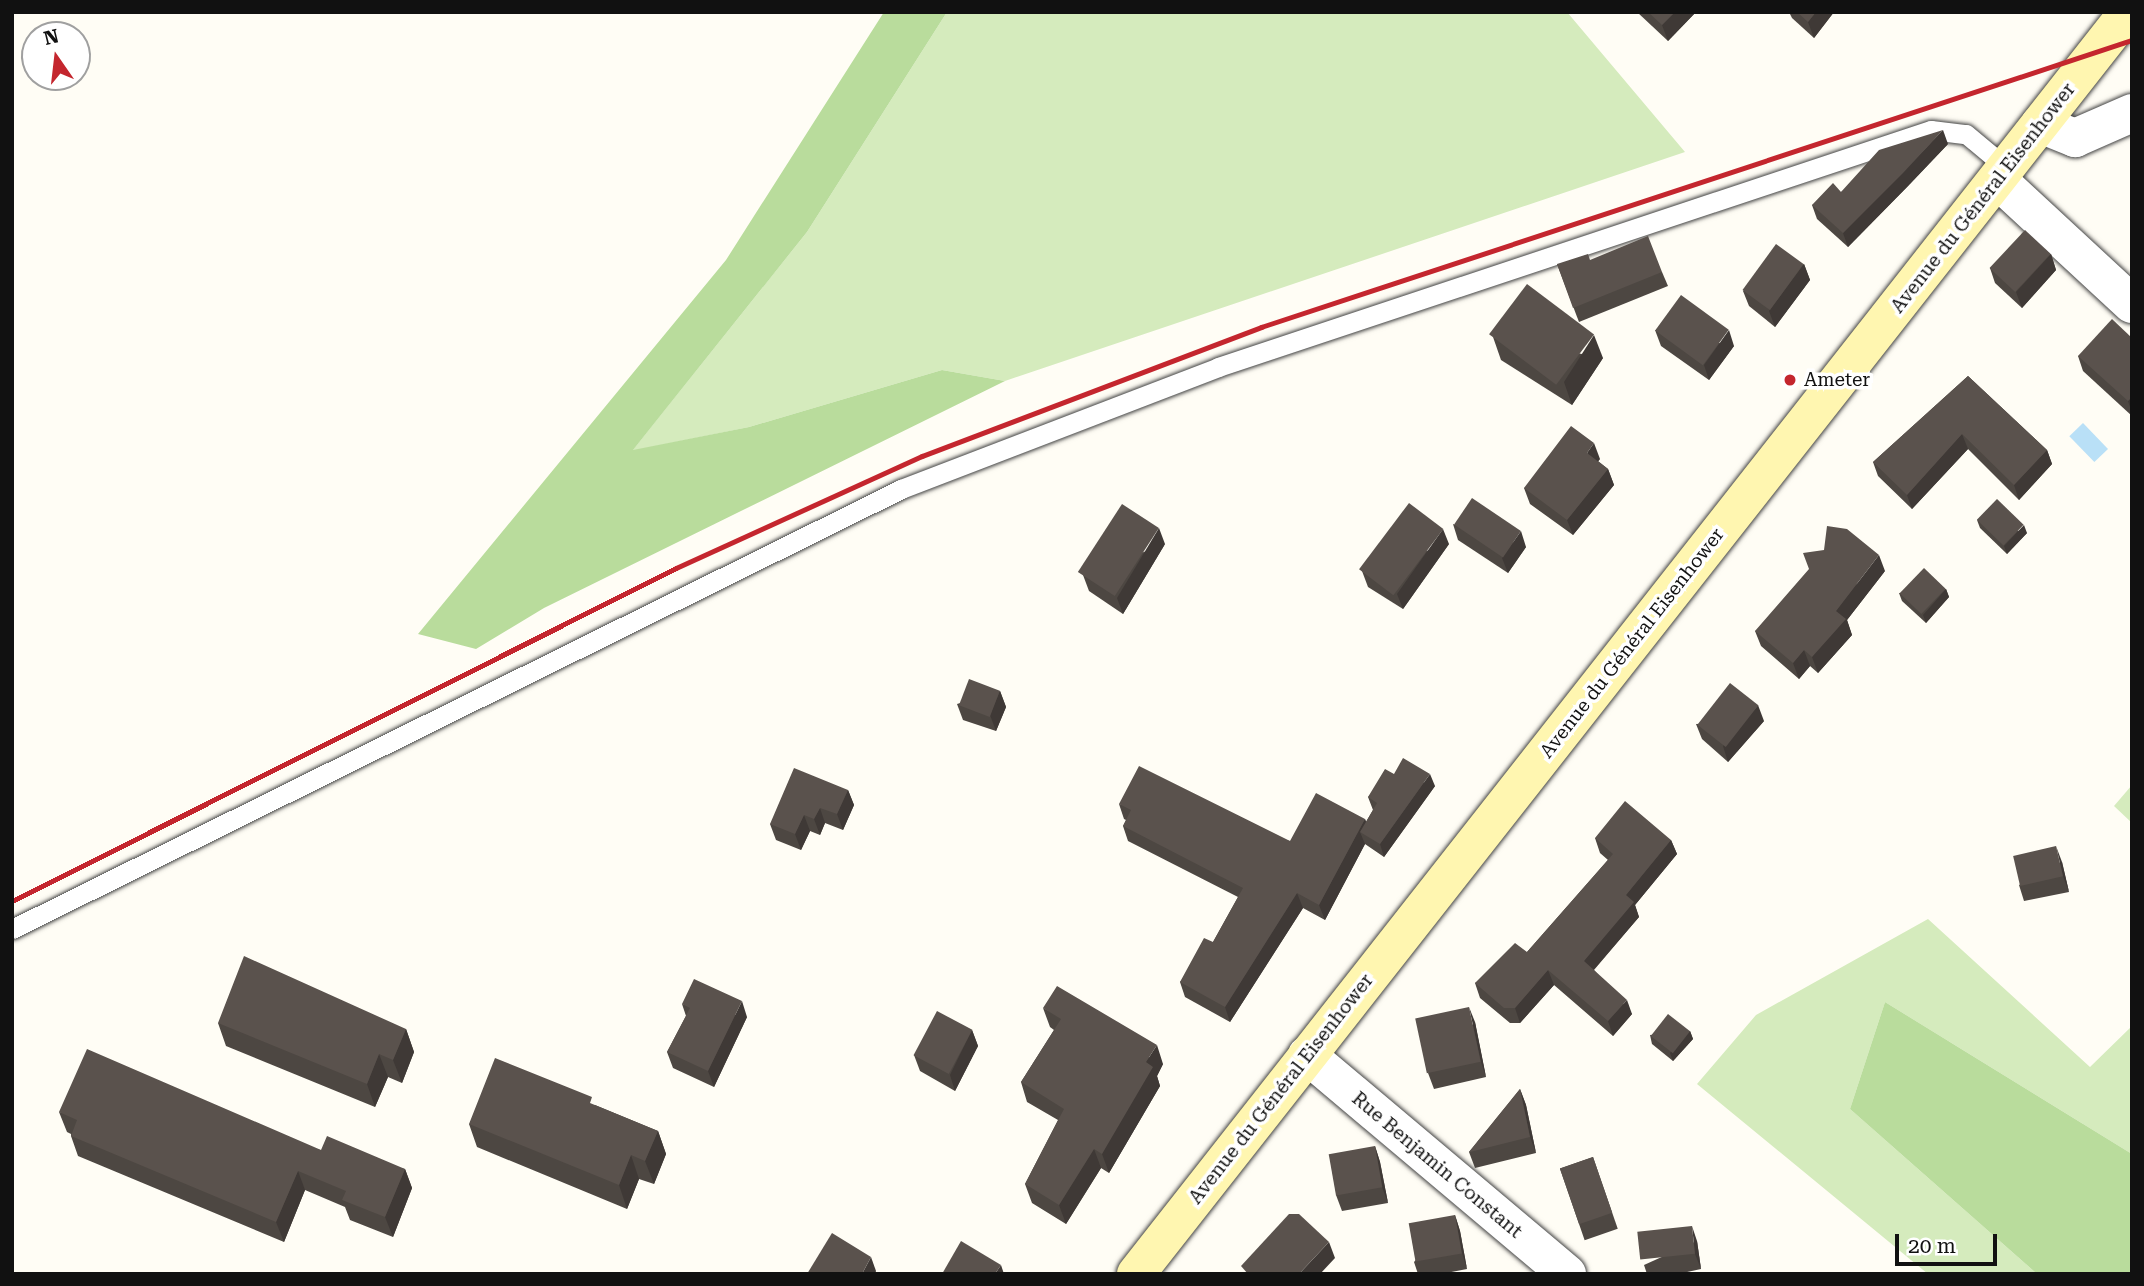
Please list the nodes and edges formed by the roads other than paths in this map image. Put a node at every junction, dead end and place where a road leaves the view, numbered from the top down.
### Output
1 (2128, 12) edge
2 (2132, 113) edge
3 (2040, 124) junction
4 (2003, 175) junction
5 (2132, 304) edge
6 (12, 929) edge
7 (1307, 1055) junction
8 (1136, 1274) edge
9 (1567, 1274) edge

1 - 3 main road, Avenue du Général Eisenhower
2 - 3 street
3 - 4 main road, Avenue du Général Eisenhower
4 - 5 street
4 - 6 lane
4 - 7 main road, Avenue du Général Eisenhower
7 - 8 main road, Avenue du Général Eisenhower
7 - 9 street, Rue Benjamin Constant

